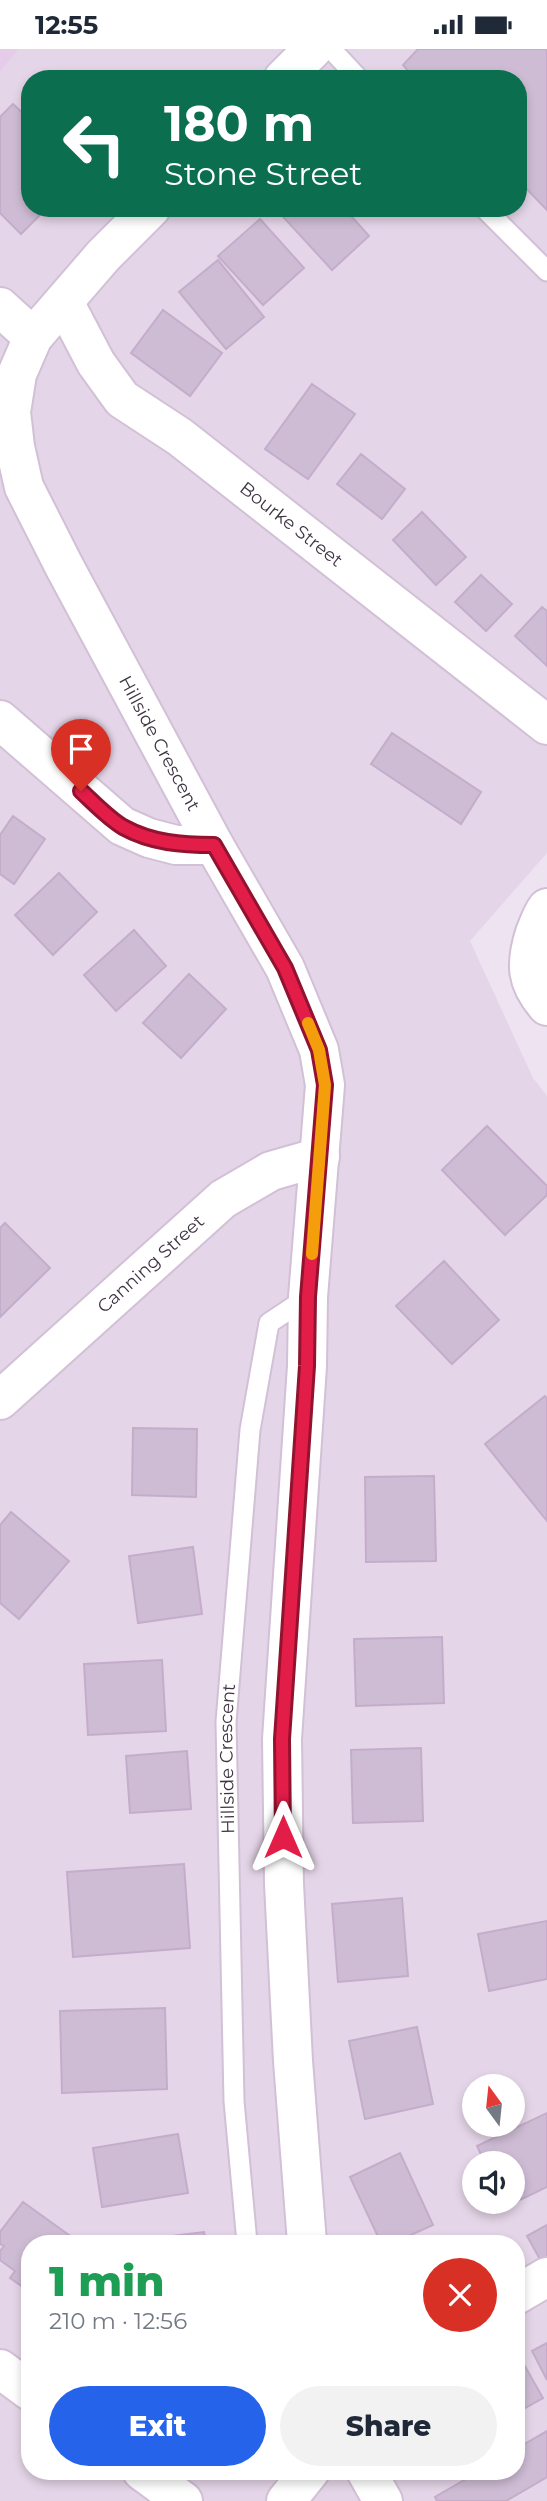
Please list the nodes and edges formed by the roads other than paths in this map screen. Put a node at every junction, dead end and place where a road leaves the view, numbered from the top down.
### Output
1 (313, 49) edge
2 (331, 49) edge
3 (292, 70) edge
4 (351, 70) edge
5 (142, 217) edge
6 (493, 217) edge
7 (547, 271) edge
8 (64, 302) junction
9 (0, 307) edge
10 (33, 337) junction
11 (0, 720) edge
12 (547, 725) edge
13 (214, 845) junction
14 (545, 911) edge
15 (547, 1006) edge
16 (320, 1157) junction
17 (308, 1297) junction
18 (0, 1400) edge
19 (246, 2235) edge
20 (306, 2235) edge
21 (547, 2277) edge
22 (525, 2290) edge
23 (0, 2369) edge
24 (21, 2384) edge
25 (154, 2480) edge
26 (303, 2480) edge
27 (371, 2480) edge
28 (183, 2501) edge
29 (286, 2501) edge
30 (383, 2501) edge

1 - 3 street
2 - 4 lane
5 - 8 street, Hillside Crescent
6 - 7 lane
8 - 10 street, Hillside Crescent
8 - 12 street, Bourke Street
9 - 10 street
10 - 13 street, Hillside Crescent
11 - 13 street
13 - 16 street, Hillside Crescent
14 - 15 street
16 - 17 street, Hillside Crescent
16 - 18 street, Canning Street
17 - 19 lane, Hillside Crescent
17 - 20 street, Hillside Crescent
21 - 22 street
23 - 24 street
25 - 28 street
26 - 29 street
27 - 30 street

